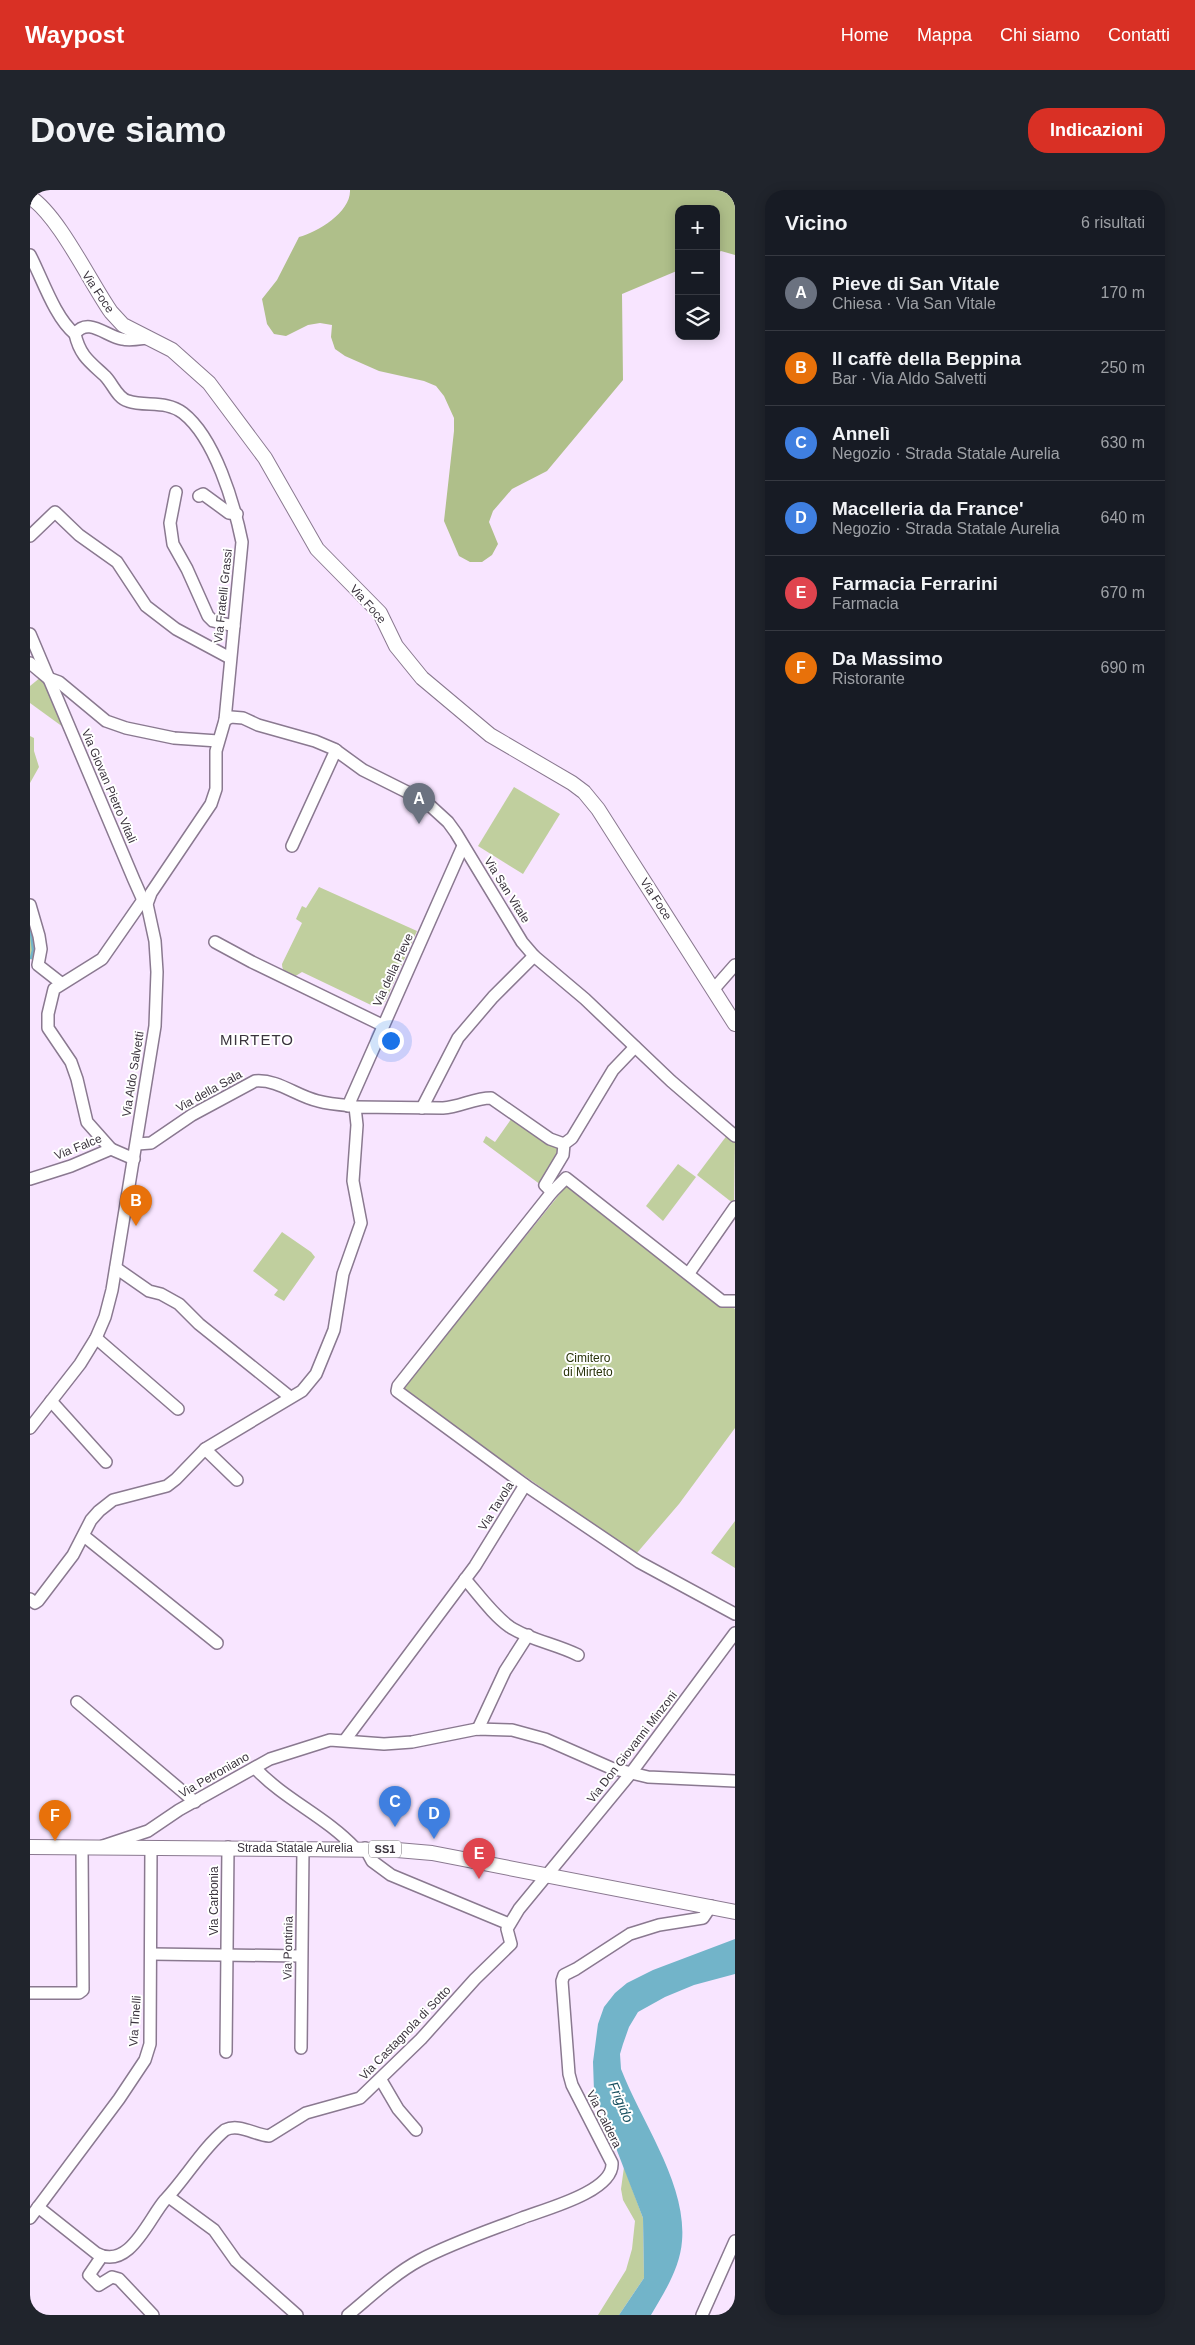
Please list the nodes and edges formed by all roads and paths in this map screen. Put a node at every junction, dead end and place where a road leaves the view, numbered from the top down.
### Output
1 (30, 197) edge
2 (30, 254) edge
3 (75, 334) junction
4 (147, 338) junction
5 (176, 492) dead end
6 (199, 496) dead end
7 (236, 514) junction
8 (30, 536) edge
9 (234, 626) junction
10 (30, 634) edge
11 (230, 658) junction
12 (30, 663) edge
13 (48, 678) junction
14 (224, 720) junction
15 (218, 741) junction
16 (336, 750) junction
17 (292, 846) dead end
18 (463, 846) junction
19 (145, 902) junction
20 (30, 905) edge
21 (215, 942) dead end
22 (534, 956) junction
23 (735, 965) edge
24 (61, 983) junction
25 (713, 990) junction
26 (735, 1024) edge
27 (382, 1025) junction
28 (634, 1047) junction
29 (351, 1106) junction
30 (422, 1108) junction
31 (735, 1136) edge
32 (137, 1144) junction
33 (564, 1144) junction
34 (111, 1149) junction
35 (134, 1159) junction
36 (30, 1179) edge
37 (552, 1192) junction
38 (735, 1207) edge
39 (116, 1268) junction
40 (688, 1273) junction
41 (735, 1301) edge
42 (96, 1338) junction
43 (290, 1397) junction
44 (51, 1401) junction
45 (178, 1408) dead end
46 (30, 1428) edge
47 (205, 1449) junction
48 (106, 1462) dead end
49 (237, 1480) dead end
50 (525, 1485) junction
51 (84, 1536) junction
52 (465, 1579) junction
53 (30, 1598) edge
54 (735, 1614) edge
55 (735, 1634) edge
56 (528, 1635) junction
57 (217, 1643) dead end
58 (578, 1656) dead end
59 (76, 1702) dead end
60 (478, 1730) junction
61 (345, 1740) junction
62 (255, 1768) junction
63 (631, 1773) junction
64 (735, 1781) edge
65 (195, 1802) junction
66 (82, 1846) junction
67 (30, 1847) edge
68 (101, 1847) junction
69 (151, 1847) junction
70 (228, 1847) junction
71 (303, 1848) junction
72 (360, 1848) junction
73 (547, 1875) junction
74 (711, 1906) junction
75 (735, 1912) edge
76 (509, 1924) junction
77 (151, 1954) junction
78 (227, 1954) junction
79 (301, 1956) junction
80 (30, 1992) edge
81 (301, 2048) dead end
82 (226, 2052) dead end
83 (381, 2080) junction
84 (416, 2130) dead end
85 (169, 2197) junction
86 (38, 2207) junction
87 (30, 2218) edge
88 (735, 2241) edge
89 (102, 2256) junction
90 (152, 2315) edge
91 (297, 2315) edge
92 (348, 2315) edge
93 (702, 2315) edge

1 - 4 main road, Via Foce
2 - 3 street, Via Fratelli Grassi
3 - 4 street
3 - 7 street, Via Fratelli Grassi
4 - 25 main road, Via Foce
5 - 9 street
6 - 7 street
7 - 9 street, Via Fratelli Grassi
8 - 11 street
9 - 11 street, Via Fratelli Grassi
10 - 13 street, Via Giovan Pietro Vitali
11 - 14 street, Via Fratelli Grassi
12 - 13 street
13 - 15 street
13 - 19 street, Via Giovan Pietro Vitali
14 - 15 street
14 - 16 street, Via San Vitale
15 - 19 street
16 - 17 street
16 - 18 street, Via San Vitale
18 - 22 street, Via San Vitale
18 - 27 street, Via della Pieve
19 - 24 street
19 - 32 street, Via Aldo Salvetti
20 - 24 street
21 - 27 street
22 - 28 street, Via San Vitale
22 - 30 street
23 - 25 street
24 - 34 street
25 - 26 main road, Via Foce
27 - 29 street, Via della Pieve
28 - 31 street, Via San Vitale
28 - 33 street
29 - 30 street, Via della Sala
29 - 32 street, Via della Sala
29 - 43 street
30 - 33 street, Via della Sala
32 - 35 street, Via Aldo Salvetti
33 - 37 street
34 - 35 street, Via Falce
34 - 36 street, Via Falce
35 - 39 street, Via Aldo Salvetti
37 - 40 street
37 - 50 street
38 - 40 street
39 - 42 street, Via Aldo Salvetti
39 - 43 street
40 - 41 street
42 - 44 street, Via Aldo Salvetti
42 - 45 street
43 - 47 street
44 - 46 street, Via Aldo Salvetti
44 - 48 street
47 - 49 street
47 - 51 street
50 - 52 street, Via Tavola
50 - 54 street, Via Tavola
51 - 53 street
51 - 57 street
52 - 56 street
52 - 61 street, Via Tavola
55 - 63 street, Via Don Giovanni Minzoni
56 - 58 street
56 - 60 street
59 - 65 street
60 - 61 street, Via Petroniano
60 - 63 street, Via Petroniano
61 - 62 street, Via Petroniano
62 - 65 street, Via Petroniano
62 - 72 street
63 - 64 street, Via Petroniano
63 - 73 street, Via Don Giovanni Minzoni
65 - 68 street, Via Petroniano
66 - 67 main road, Strada Statale Aurelia / SS1
66 - 68 main road, Strada Statale Aurelia / SS1
66 - 80 street
68 - 69 main road, Strada Statale Aurelia / SS1
69 - 70 main road, Strada Statale Aurelia / SS1
69 - 77 street, Via Tinelli
70 - 71 main road, Strada Statale Aurelia / SS1
70 - 78 street, Via Carbonia
71 - 72 main road, Strada Statale Aurelia / SS1
71 - 79 street, Via Pontinia
72 - 73 main road, Strada Statale Aurelia / SS1
72 - 76 street
73 - 74 main road, Strada Statale Aurelia / SS1
73 - 76 street
74 - 75 main road, Strada Statale Aurelia / SS1
74 - 92 street, Via Caldera
76 - 83 street, Via Castagnola di Sotto
77 - 78 street
77 - 86 street, Via Tinelli
78 - 79 street
78 - 82 street, Via Carbonia
79 - 81 street, Via Pontinia
83 - 84 street
83 - 85 street, Via Castagnola di Sotto
85 - 89 street, Via Castagnola di Sotto
85 - 91 street
86 - 87 street, Via Tinelli
86 - 89 street
88 - 93 street
89 - 90 street

